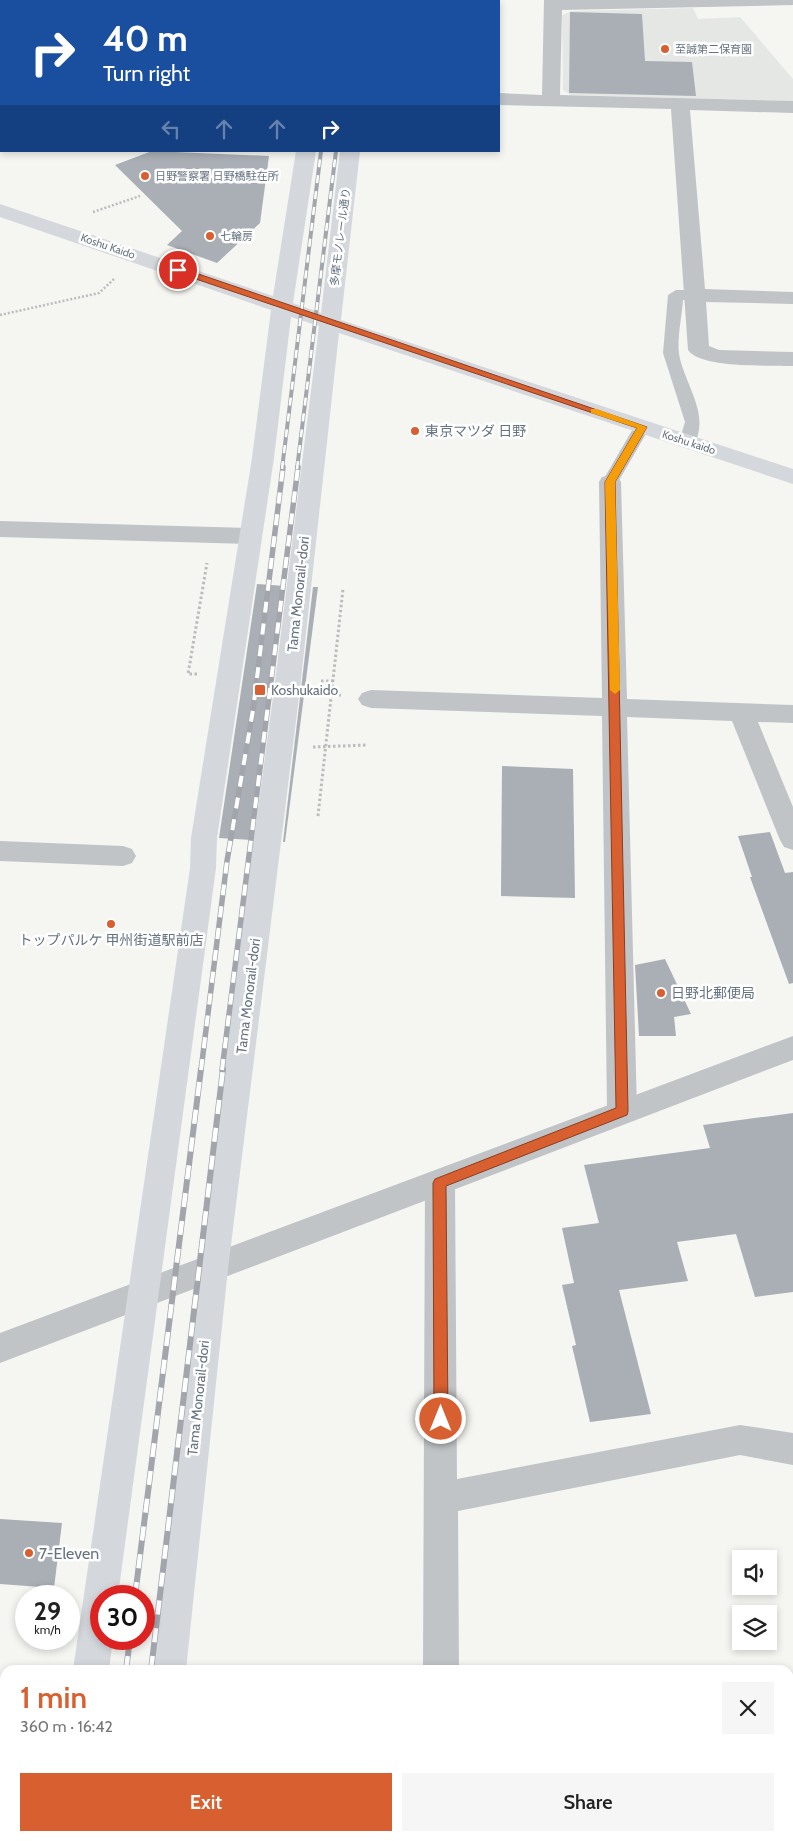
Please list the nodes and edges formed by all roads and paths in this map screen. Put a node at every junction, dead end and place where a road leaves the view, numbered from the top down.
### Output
1 (782, 0) edge
2 (793, 0) edge
3 (552, 3) edge
4 (500, 99) edge
5 (551, 100) junction
6 (680, 103) junction
7 (793, 107) edge
8 (306, 152) edge
9 (350, 152) edge
10 (140, 196) dead end
11 (0, 210) edge
12 (90, 213) dead end
13 (117, 276) dead end
14 (694, 295) junction
15 (793, 298) edge
16 (282, 306) junction
17 (0, 315) edge
18 (330, 322) junction
19 (793, 359) edge
20 (642, 427) junction
21 (687, 442) junction
22 (793, 477) edge
23 (610, 482) joint
24 (0, 528) edge
25 (249, 536) junction
26 (204, 588) dead end
27 (343, 589) dead end
28 (188, 674) dead end
29 (286, 697) junction
30 (371, 699) joint
31 (616, 708) junction
32 (742, 713) junction
33 (793, 714) edge
34 (368, 745) dead end
35 (280, 749) junction
36 (318, 816) dead end
37 (793, 840) edge
38 (0, 851) edge
39 (123, 856) dead end
40 (793, 1048) edge
41 (622, 1111) junction
42 (440, 1183) junction
43 (212, 1269) junction
44 (143, 1294) junction
45 (0, 1348) edge
46 (793, 1449) edge
47 (442, 1498) junction
48 (103, 1585) edge
49 (94, 1650) edge
50 (92, 1665) edge
51 (169, 1665) edge
52 (441, 1665) edge

1 - 2 street
1 - 3 street
3 - 5 street
4 - 5 street
5 - 6 street
6 - 7 street
6 - 14 street
8 - 16 main road
9 - 18 main road, 多摩モノレール通り
10 - 12 path
11 - 16 main road, Koshu Kaido
13 - 17 path
14 - 15 street
14 - 19 street
14 - 21 lane
16 - 18 main road, Koshu Kaido
16 - 25 main road
18 - 20 main road, Koshu kaido
18 - 29 main road, Tama Monorail-dori
20 - 21 main road, Koshu kaido
20 - 23 lane
21 - 22 main road, Koshu kaido
23 - 31 street
24 - 25 street
25 - 44 main road
26 - 28 path
27 - 36 path
29 - 30 path
29 - 35 main road, Tama Monorail-dori
30 - 31 street
31 - 32 street
31 - 41 street
32 - 33 street
32 - 37 street
34 - 35 path
35 - 43 main road, Tama Monorail-dori
38 - 39 street
40 - 41 street
41 - 42 street
42 - 43 street
42 - 47 street
43 - 44 street
43 - 51 main road, Tama Monorail-dori
44 - 45 street
44 - 48 main road
46 - 47 street
47 - 52 street
49 - 50 main road

